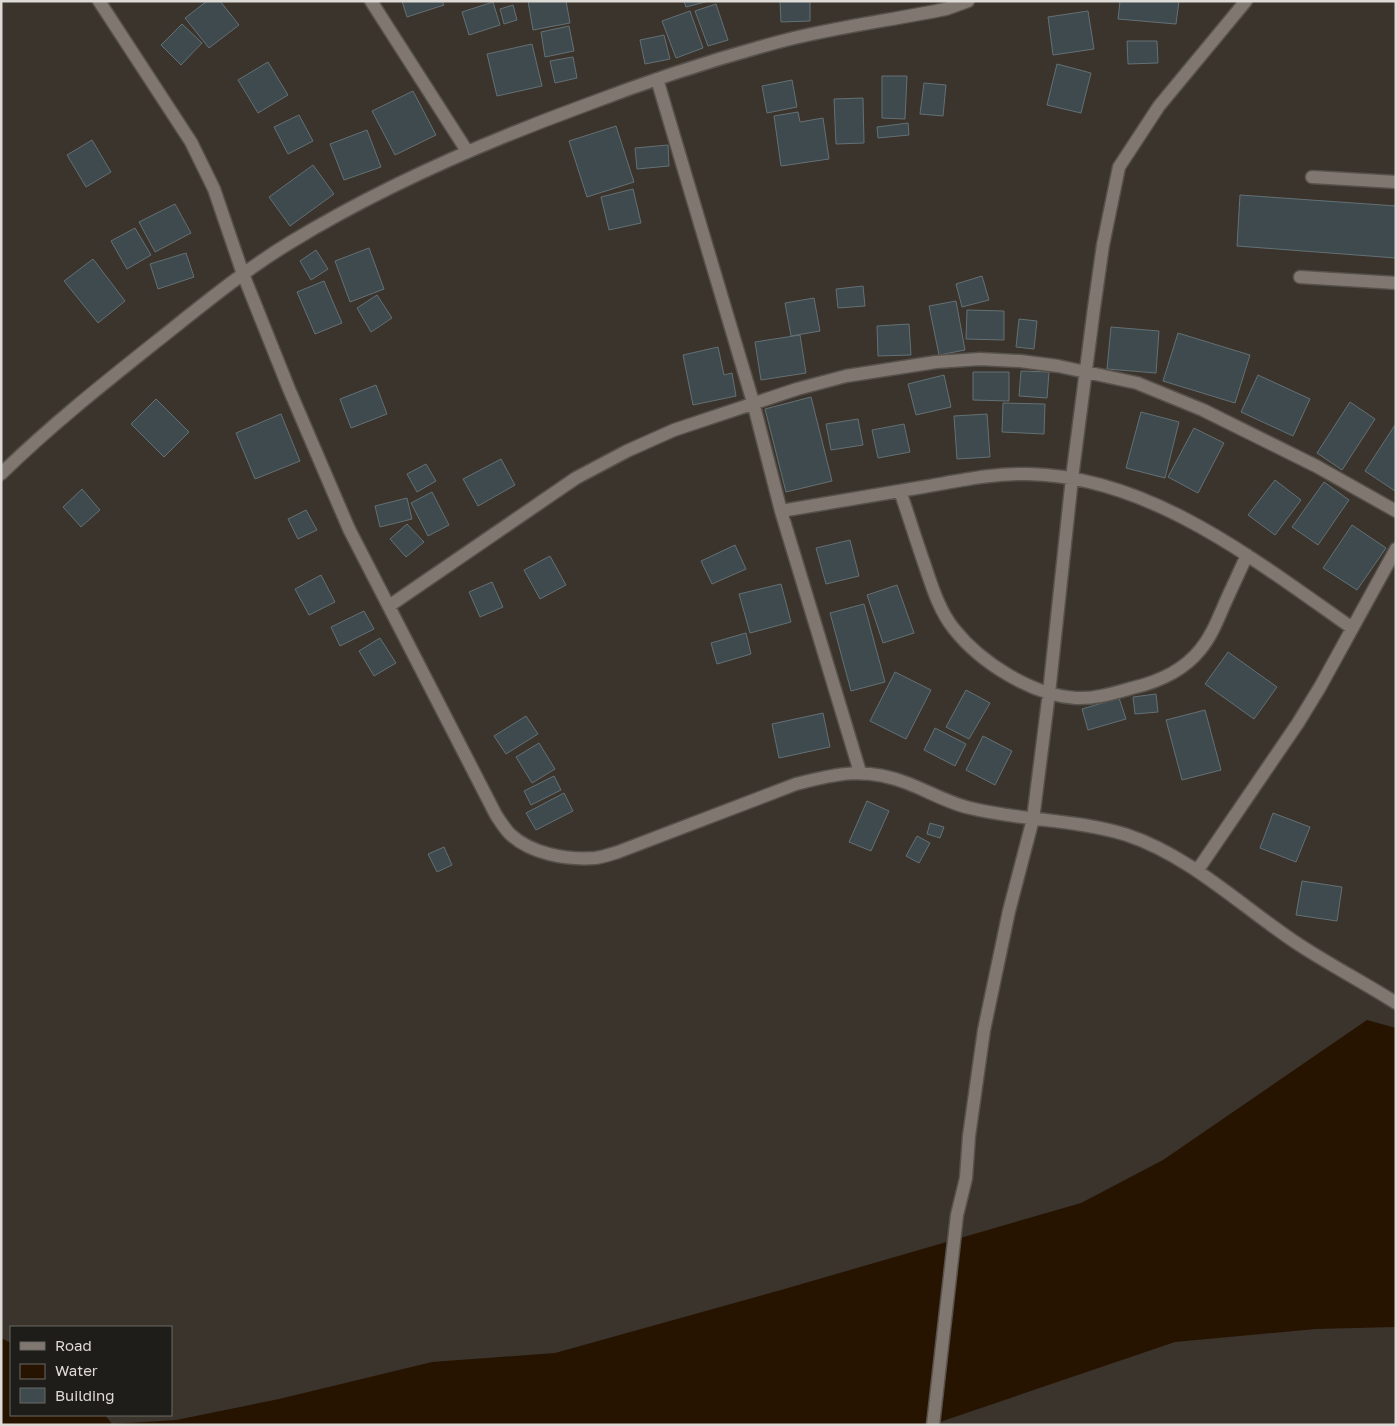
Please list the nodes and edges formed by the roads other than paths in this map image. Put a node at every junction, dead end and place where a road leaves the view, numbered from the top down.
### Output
1 (99, 1) edge
2 (371, 1) edge
3 (968, 1) edge
4 (1246, 1) edge
5 (657, 79) junction
6 (467, 151) junction
7 (1312, 177) dead end
8 (1396, 182) edge
9 (243, 274) junction
10 (1300, 277) dead end
11 (1396, 283) edge
12 (1087, 372) junction
13 (753, 402) junction
14 (1, 474) edge
15 (1072, 478) junction
16 (900, 491) junction
17 (781, 511) junction
18 (1396, 511) edge
19 (1396, 549) edge
20 (1247, 555) junction
21 (389, 606) junction
22 (1352, 628) junction
23 (1049, 693) junction
24 (860, 772) junction
25 (1033, 819) junction
26 (1197, 871) junction
27 (1396, 1003) edge
28 (933, 1425) edge

1 - 9 street
2 - 6 street
3 - 5 street
4 - 12 street
5 - 6 street
5 - 13 street
6 - 9 street
7 - 8 street
9 - 14 street
9 - 21 street
10 - 11 street
12 - 13 street
12 - 15 street
12 - 18 street
13 - 17 street
13 - 21 street
15 - 16 street
15 - 20 street
15 - 23 street
16 - 17 street
16 - 23 street
17 - 24 street
19 - 22 street
20 - 22 street
20 - 23 street
21 - 24 street
22 - 26 street
23 - 25 street
24 - 25 street
25 - 26 street
25 - 28 street
26 - 27 street

